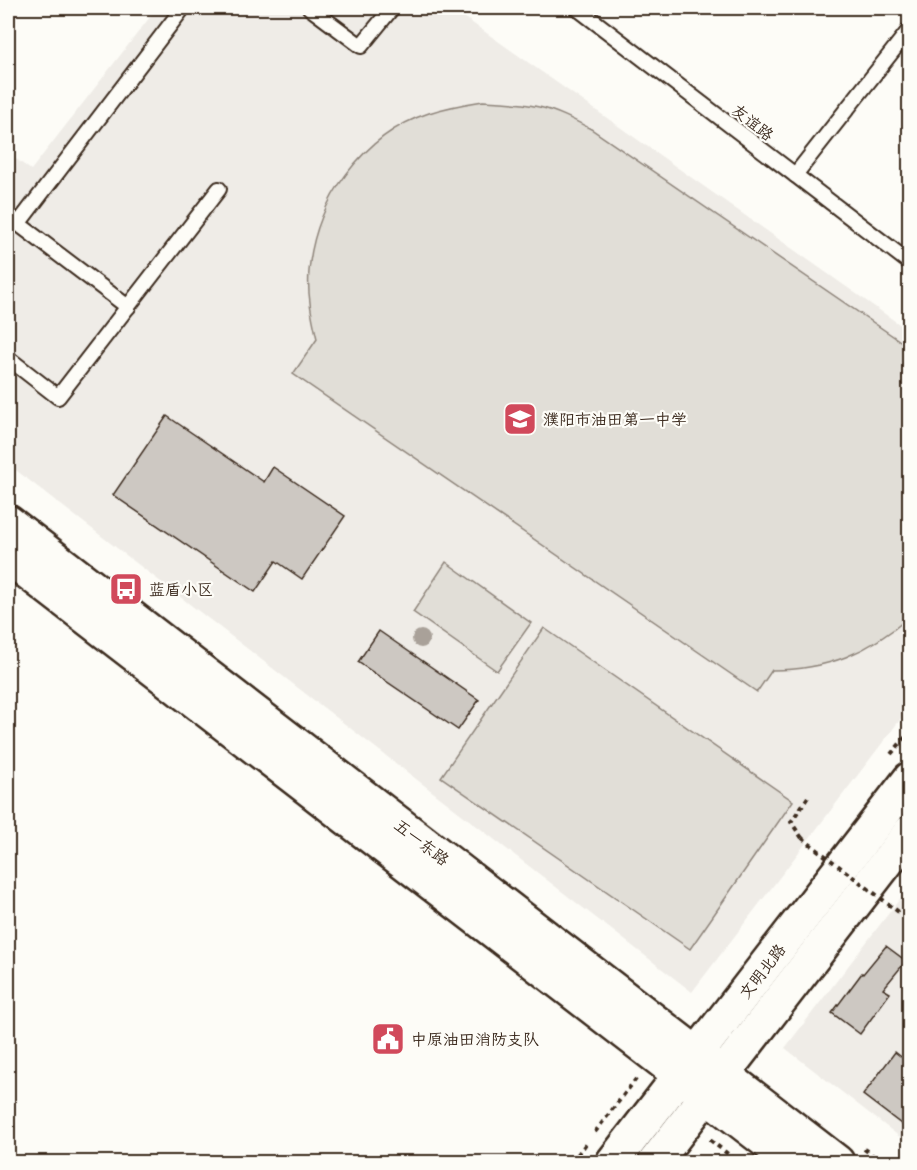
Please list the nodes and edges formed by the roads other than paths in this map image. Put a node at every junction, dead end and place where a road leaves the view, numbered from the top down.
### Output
1 (183, 8) edge
2 (310, 8) edge
3 (392, 8) edge
4 (577, 8) edge
5 (909, 29) edge
6 (795, 176) junction
7 (219, 189) dead end
8 (13, 220) edge
9 (909, 263) edge
10 (128, 307) junction
11 (8, 358) edge
12 (8, 522) edge
13 (8, 557) edge
14 (909, 779) edge
15 (909, 832) edge
16 (688, 1065) junction
17 (714, 1085) junction
18 (613, 1162) edge
19 (655, 1162) edge
20 (793, 1162) edge
21 (837, 1162) edge

1 - 8 lane
2 - 3 lane
4 - 6 lane, 友谊路
5 - 6 lane
6 - 9 lane, 友谊路
7 - 10 lane
8 - 10 lane
10 - 11 lane
12 - 16 street, 五一东路
13 - 16 street, 五一东路
14 - 16 street, 文明北路
15 - 17 street, 文明北路
16 - 17 street, 五一东路
16 - 18 street, 文明北路
17 - 19 street, 文明北路
17 - 20 street, 五一东路
17 - 21 street, 五一东路

